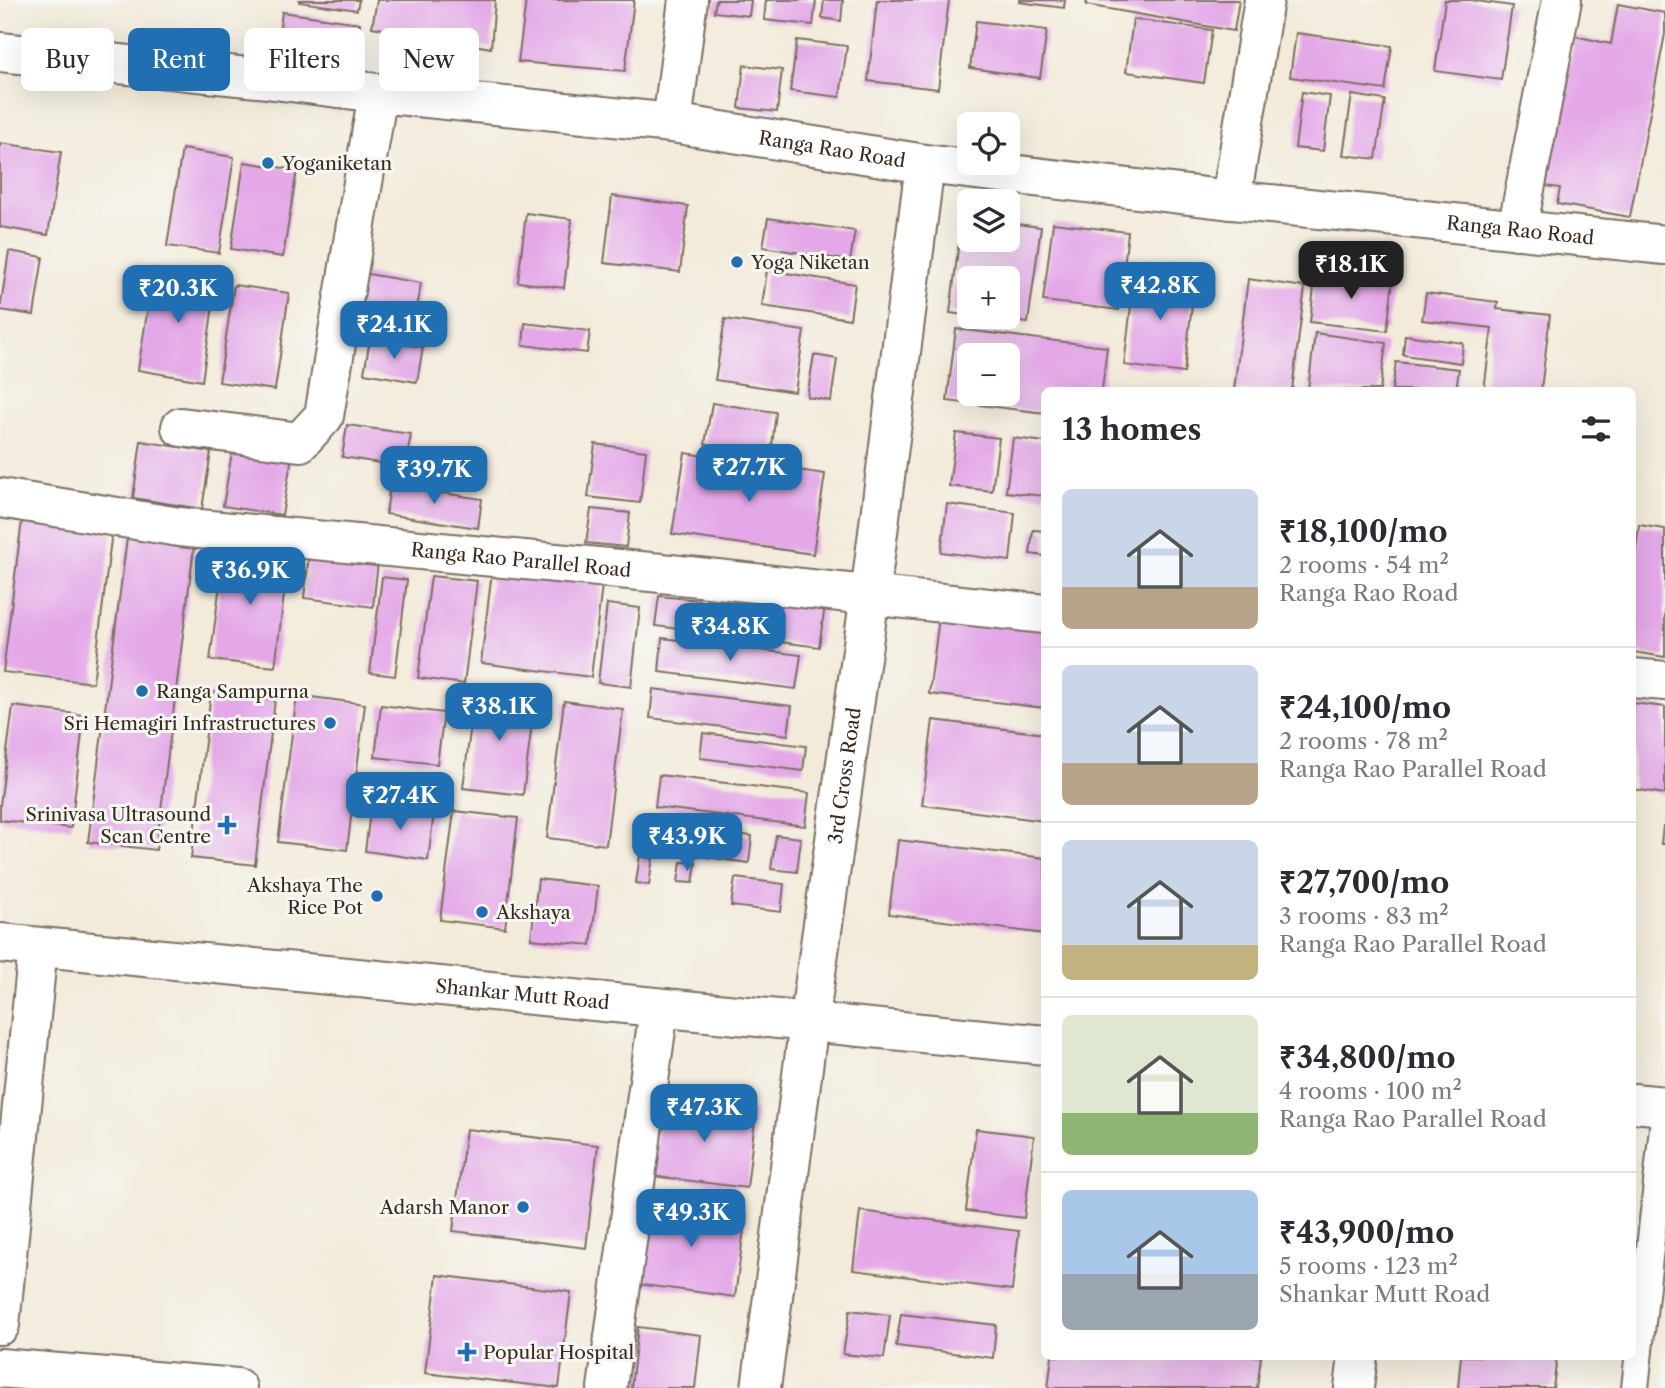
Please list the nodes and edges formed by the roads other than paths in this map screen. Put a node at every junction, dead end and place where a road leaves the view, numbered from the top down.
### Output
1 (688, 0) edge
2 (1264, 0) edge
3 (1562, 0) edge
4 (0, 52) edge
5 (378, 93) junction
6 (673, 123) junction
7 (925, 164) junction
8 (1231, 200) junction
9 (1517, 230) junction
10 (1665, 245) edge
11 (181, 427) dead end
12 (0, 498) edge
13 (870, 595) junction
14 (1041, 614) edge
15 (1636, 678) edge
16 (1665, 681) edge
17 (0, 943) edge
18 (38, 947) junction
19 (659, 1008) junction
20 (809, 1022) junction
21 (1041, 1045) edge
22 (1636, 1103) edge
23 (1665, 1108) edge
24 (0, 1325) edge
25 (1358, 1360) edge
26 (0, 1368) edge
27 (237, 1388) edge
28 (607, 1388) edge
29 (761, 1388) edge
30 (1354, 1388) edge
31 (1634, 1388) edge

1 - 6 street
2 - 8 street
3 - 9 street
4 - 5 street, Ranga Rao Road
5 - 6 street, Ranga Rao Road
5 - 11 street
6 - 7 street, Ranga Rao Road
7 - 8 street, Ranga Rao Road
7 - 13 street, 3rd Cross Road
8 - 9 street, Ranga Rao Road
9 - 10 street, Ranga Rao Road
12 - 13 street, Ranga Rao Parallel Road
13 - 14 street, Ranga Rao Parallel Road
13 - 20 street, 3rd Cross Road
15 - 16 street
17 - 18 street, Shankar Mutt Road
18 - 19 street, Shankar Mutt Road
18 - 24 street
19 - 20 street, Shankar Mutt Road
19 - 28 street
20 - 21 street, Shankar Mutt Road
20 - 29 street, 3rd Cross Road
22 - 23 street
23 - 31 lane
25 - 30 street
26 - 27 street

